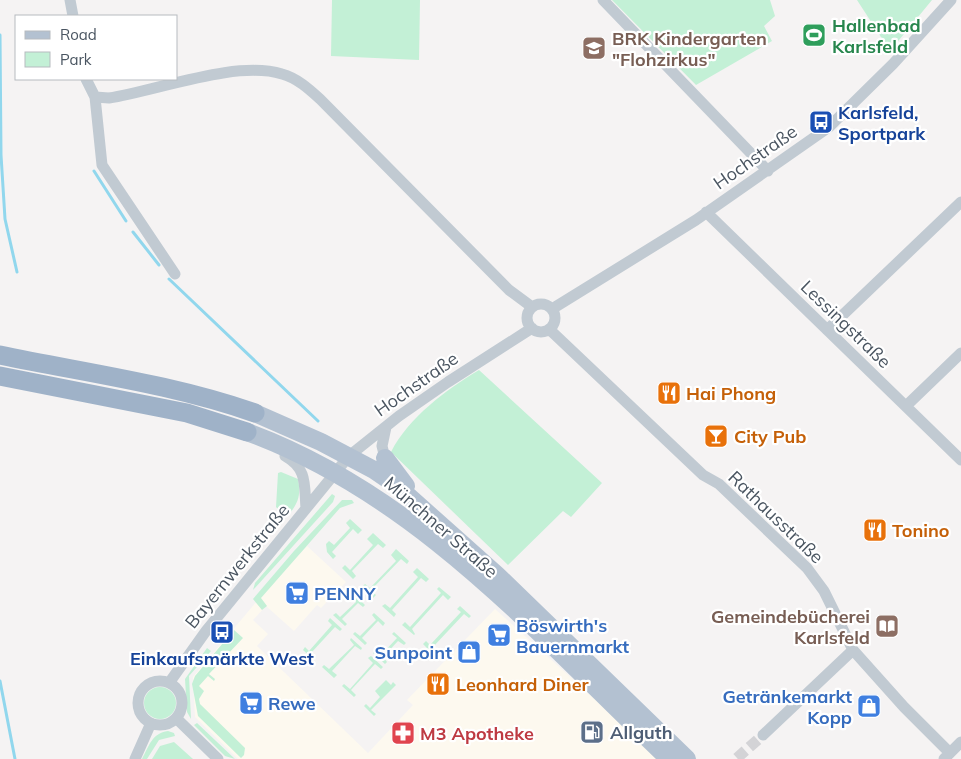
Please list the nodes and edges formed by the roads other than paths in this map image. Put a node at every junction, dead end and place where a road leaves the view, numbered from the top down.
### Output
1 (70, 0) edge
2 (603, 0) edge
3 (951, 0) edge
4 (74, 15) edge
5 (86, 80) edge
6 (95, 97) junction
7 (768, 171) junction
8 (961, 202) edge
9 (706, 212) junction
10 (175, 274) dead end
11 (532, 307) junction
12 (552, 309) junction
13 (532, 328) junction
14 (549, 329) junction
15 (827, 330) junction
16 (961, 354) edge
17 (0, 356) edge
18 (0, 376) edge
19 (906, 406) junction
20 (255, 413) joint
21 (386, 427) junction
22 (247, 432) joint
23 (265, 439) junction
24 (349, 456) junction
25 (385, 458) joint
26 (961, 460) edge
27 (335, 472) junction
28 (422, 506) junction
29 (306, 508) junction
30 (503, 590) junction
31 (853, 650) junction
32 (169, 683) junction
33 (176, 718) junction
34 (151, 723) junction
35 (763, 735) tunnel mouth
36 (656, 738) junction
37 (961, 742) edge
38 (947, 756) edge
39 (135, 759) edge
40 (218, 759) edge
41 (669, 759) edge
42 (688, 759) edge

1 - 4 street
2 - 7 street
3 - 7 street, Hochstraße
5 - 6 street
6 - 10 street
6 - 11 street
7 - 9 street, Hochstraße
8 - 15 street
9 - 12 street, Hochstraße
9 - 15 street, Lessingstraße
11 - 12 street
11 - 13 street
12 - 14 street
13 - 14 street
13 - 21 street, Hochstraße
14 - 31 street, Rathausstraße
15 - 19 street, Lessingstraße
16 - 19 street
17 - 20 highway
18 - 22 highway
19 - 26 street, Lessingstraße
20 - 24 main road, Münchner Straße
21 - 24 street, Hochstraße
21 - 25 street
22 - 23 main road, Münchner Straße
23 - 27 main road, Münchner Straße
23 - 29 street
24 - 27 street
24 - 28 main road, Münchner Straße
25 - 28 main road
27 - 29 street, Bayernwerkstraße
27 - 30 main road, Münchner Straße
28 - 30 main road, Münchner Straße
29 - 32 street, Bayernwerkstraße
30 - 36 main road, Münchner Straße
31 - 35 street
31 - 38 street, Rathausstraße
32 - 33 street
32 - 34 street
33 - 34 street
33 - 40 street
34 - 39 street
36 - 41 main road, Münchner Straße
36 - 42 main road, Münchner Straße
37 - 38 street

